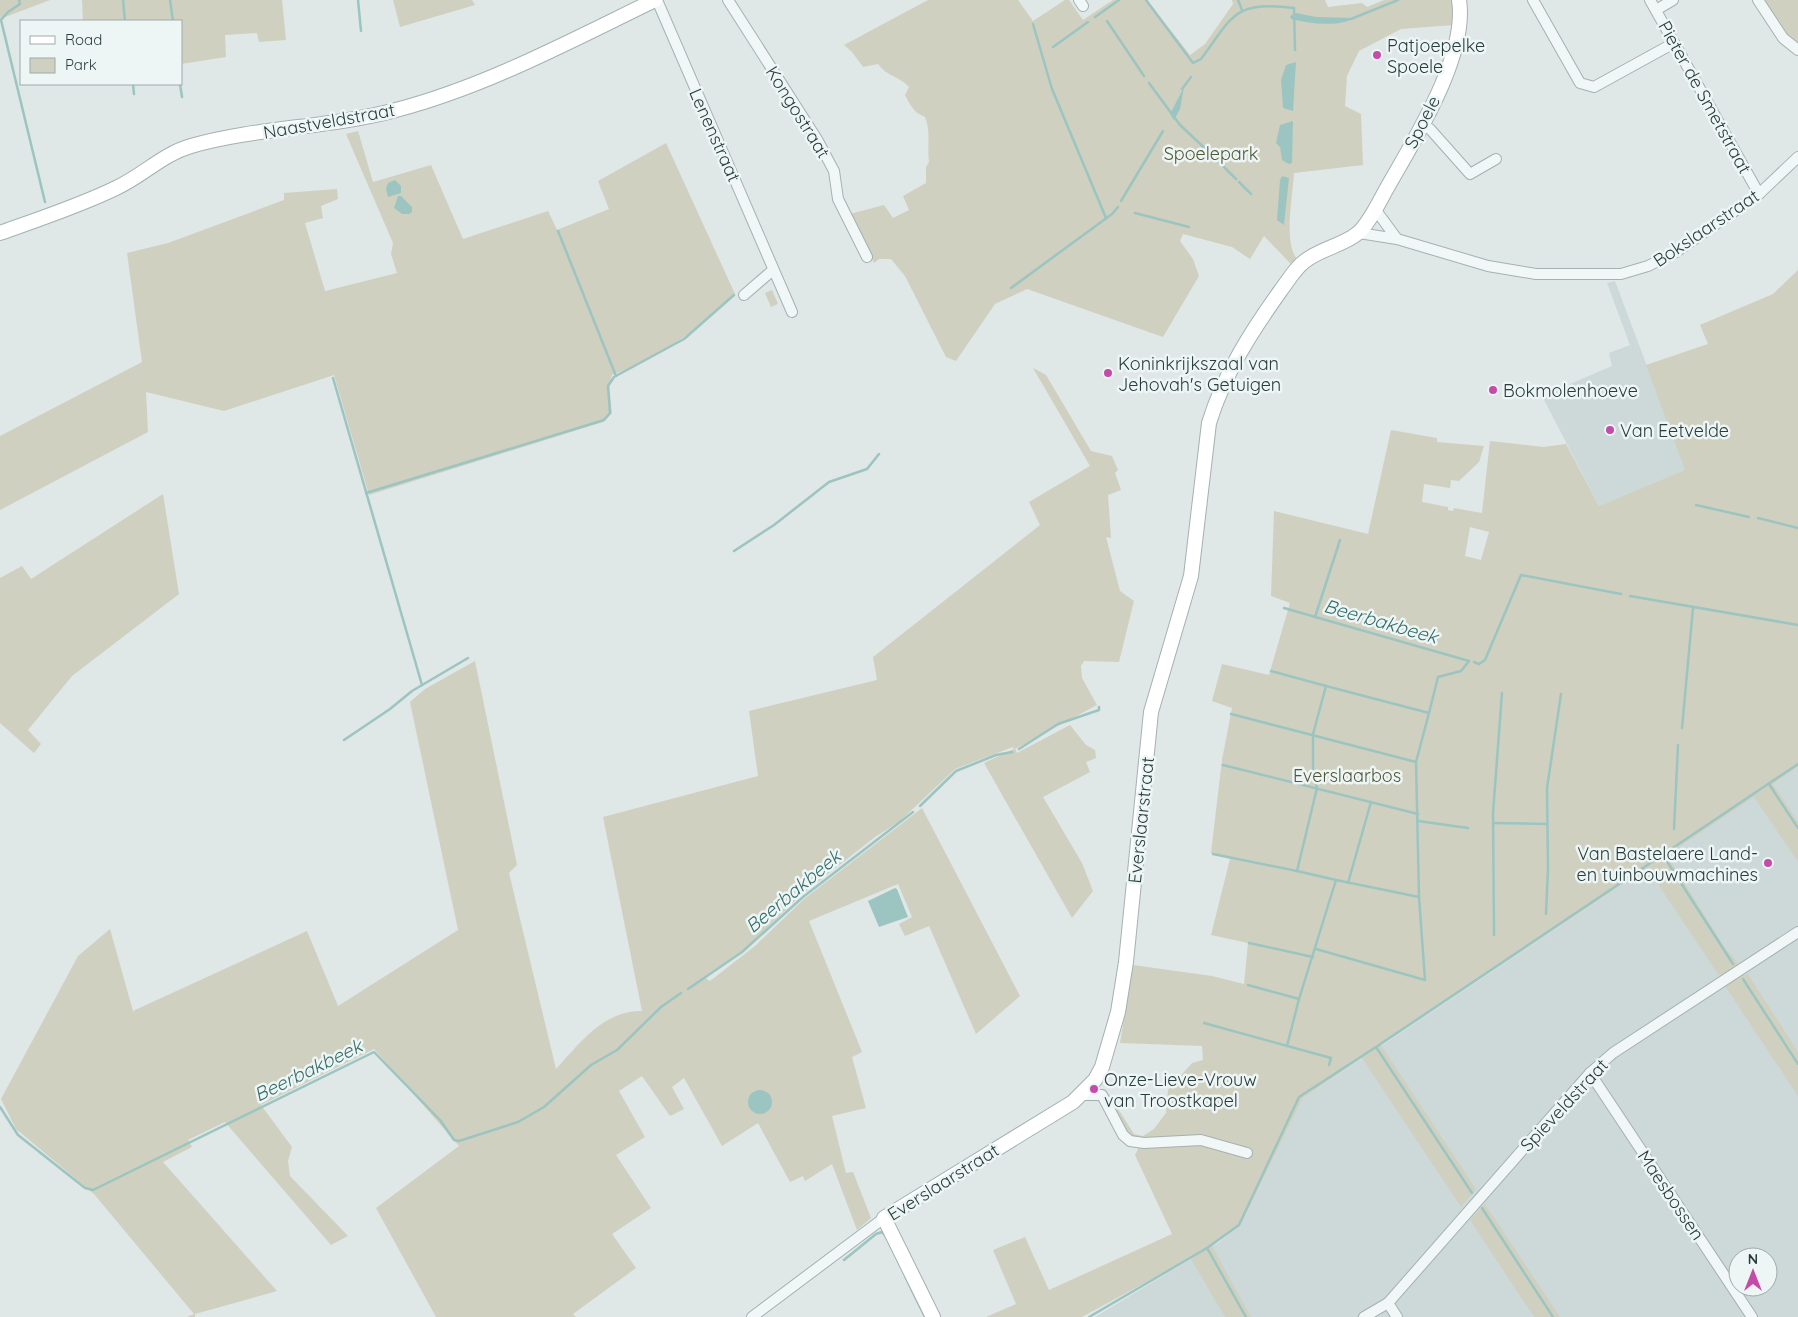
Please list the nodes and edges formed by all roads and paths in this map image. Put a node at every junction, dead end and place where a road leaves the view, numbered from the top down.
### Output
1 (656, 0) edge
2 (728, 0) edge
3 (1533, 0) edge
4 (1650, 0) edge
5 (1673, 0) edge
6 (1758, 0) edge
7 (1462, 1) edge
8 (1656, 10) junction
9 (1674, 43) junction
10 (1797, 49) edge
11 (1422, 125) junction
12 (1798, 157) edge
13 (1496, 159) dead end
14 (1760, 194) junction
15 (1375, 209) junction
16 (0, 232) edge
17 (1359, 233) junction
18 (1397, 239) junction
19 (867, 257) dead end
20 (773, 270) junction
21 (744, 296) dead end
22 (792, 312) dead end
23 (1798, 932) edge
24 (1590, 1073) junction
25 (1095, 1080) junction
26 (1082, 1095) junction
27 (1102, 1095) junction
28 (1247, 1153) dead end
29 (884, 1218) junction
30 (1388, 1303) junction
31 (752, 1317) edge
32 (933, 1317) edge
33 (1364, 1317) edge
34 (1397, 1317) edge
35 (1752, 1317) edge

1 - 16 street, Naastveldstraat
1 - 20 street, Lenenstraat
2 - 19 street, Kongostraat
3 - 9 street
4 - 8 street, Pieter de Smetstraat
5 - 8 street
6 - 10 street
7 - 11 street, Spoele
8 - 9 street, Pieter de Smetstraat
9 - 14 street, Pieter de Smetstraat
11 - 13 street
11 - 15 street, Spoele
12 - 14 street, Bokslaarstraat
14 - 18 street, Bokslaarstraat
15 - 17 street
15 - 18 street
17 - 18 street, Bokslaarstraat
17 - 25 street, Everslaarstraat
20 - 21 street
20 - 22 street, Lenenstraat
23 - 24 street, Spieveldstraat
24 - 30 street, Spieveldstraat
24 - 35 street, Maesbossen
25 - 26 street, Everslaarstraat
25 - 27 street
26 - 27 street
26 - 29 street, Everslaarstraat
27 - 28 street
29 - 31 street, Everslaarstraat
29 - 32 street
30 - 33 street, Spieveldstraat
30 - 34 street

